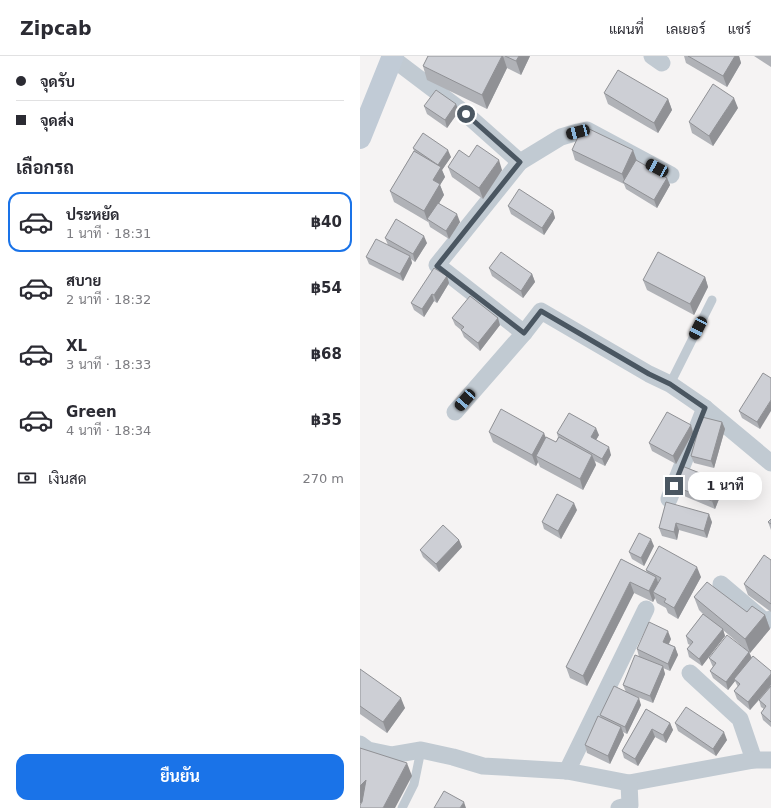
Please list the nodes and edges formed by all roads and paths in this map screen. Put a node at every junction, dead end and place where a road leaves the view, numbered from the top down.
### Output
1 (392, 57) edge
2 (360, 138) edge
3 (520, 162) junction
4 (670, 175) dead end
5 (712, 300) dead end
6 (524, 333) junction
7 (670, 384) junction
8 (705, 408) junction
9 (455, 412) dead end
10 (771, 463) edge
11 (669, 499) dead end
12 (721, 584) dead end
13 (646, 609) dead end
14 (771, 619) edge
15 (690, 673) dead end
16 (360, 744) edge
17 (421, 750) junction
18 (763, 760) edge
19 (567, 771) junction
20 (629, 783) junction
21 (402, 808) edge
22 (619, 808) edge

1 - 2 main road
1 - 3 street
3 - 4 street
3 - 6 street
5 - 7 lane
6 - 7 street
6 - 9 street
7 - 8 street
8 - 10 street
8 - 11 street
12 - 14 street
13 - 19 street
15 - 18 street
16 - 17 street
17 - 19 street
17 - 21 lane
18 - 20 street
19 - 20 street
20 - 22 street

